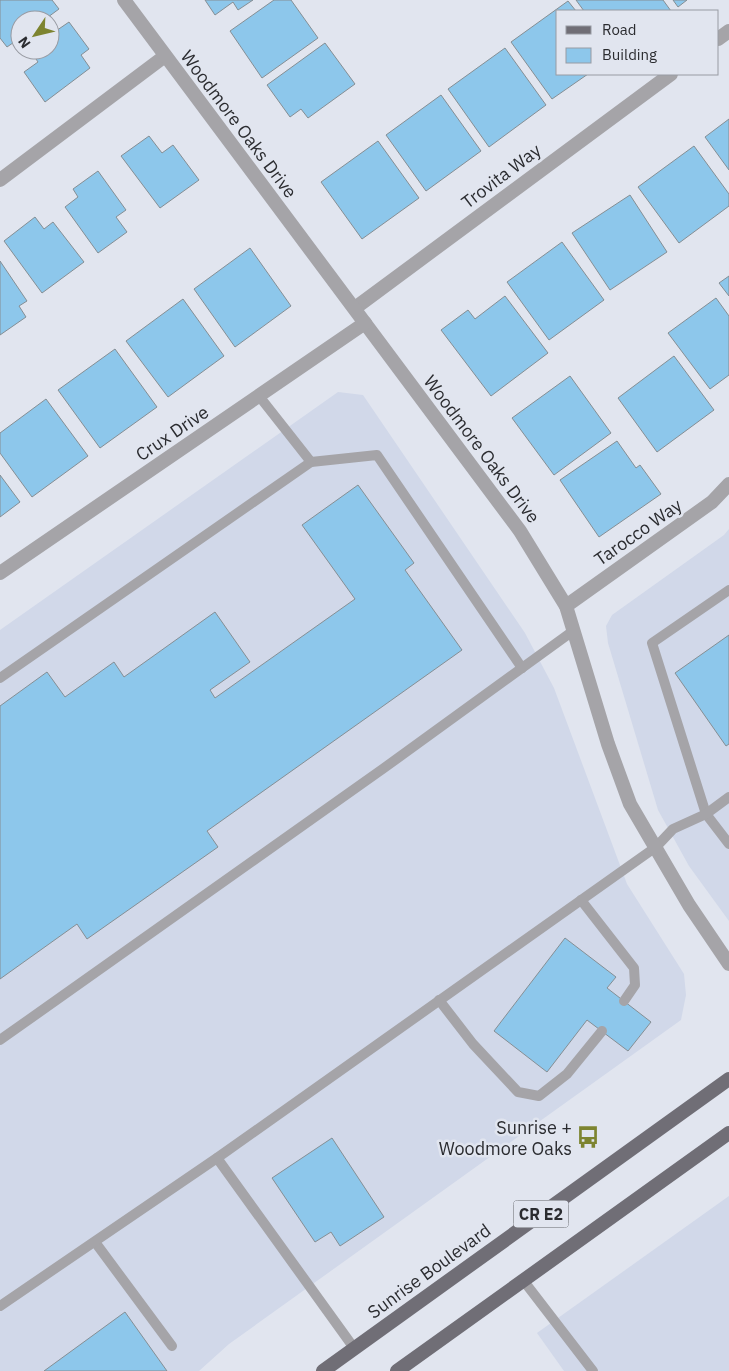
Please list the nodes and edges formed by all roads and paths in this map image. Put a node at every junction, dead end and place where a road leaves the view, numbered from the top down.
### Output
1 (124, 0) edge
2 (165, 56) junction
3 (670, 75) edge
4 (0, 180) edge
5 (354, 308) junction
6 (365, 323) junction
7 (259, 396) junction
8 (311, 462) junction
9 (729, 484) edge
10 (0, 573) edge
11 (729, 590) edge
12 (566, 606) junction
13 (573, 632) junction
14 (522, 668) junction
15 (0, 678) edge
16 (729, 798) edge
17 (706, 814) junction
18 (729, 844) edge
19 (656, 847) junction
20 (581, 900) junction
21 (729, 964) edge
22 (439, 1000) junction
23 (624, 1001) dead end
24 (602, 1031) dead end
25 (0, 1040) edge
26 (729, 1080) edge
27 (729, 1133) edge
28 (217, 1158) junction
29 (95, 1242) junction
30 (523, 1280) junction
31 (0, 1306) edge
32 (172, 1346) dead end
33 (354, 1348) junction
34 (322, 1371) edge
35 (397, 1371) edge
36 (593, 1371) edge

1 - 2 street, Woodmore Oaks Drive
2 - 4 street
2 - 5 street, Woodmore Oaks Drive
3 - 5 street, Trovita Way
5 - 6 street, Woodmore Oaks Drive
6 - 7 street, Crux Drive
6 - 12 street, Woodmore Oaks Drive
7 - 8 lane
7 - 10 street, Crux Drive
8 - 14 lane
8 - 15 lane
9 - 12 street, Tarocco Way
11 - 17 lane
12 - 13 street, Woodmore Oaks Drive
13 - 14 lane
13 - 19 street, Woodmore Oaks Drive
14 - 25 lane
16 - 17 lane
17 - 18 lane
17 - 19 lane
19 - 20 lane
19 - 21 street, Woodmore Oaks Drive
20 - 22 lane
20 - 23 lane
22 - 24 lane
22 - 28 lane
26 - 33 main road, Sunrise Boulevard / CR E2
27 - 30 main road, CR E2
28 - 29 lane
28 - 33 lane
29 - 31 lane
29 - 32 lane
30 - 35 main road, CR E2
30 - 36 lane
33 - 34 main road, Sunrise Boulevard / CR E2

